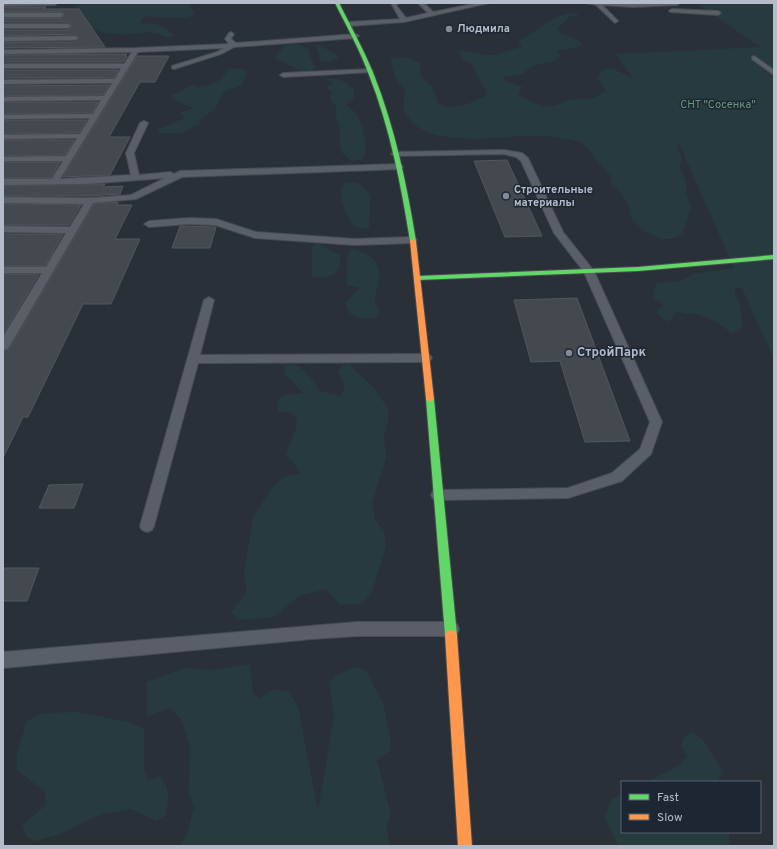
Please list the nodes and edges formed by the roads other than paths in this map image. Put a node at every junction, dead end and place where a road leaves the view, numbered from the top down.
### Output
1 (55, 3) edge
2 (337, 3) edge
3 (396, 3) edge
4 (421, 3) edge
5 (450, 3) edge
6 (486, 3) edge
7 (590, 3) edge
8 (676, 3) edge
9 (3, 4) edge
10 (598, 4) junction
11 (647, 5) junction
12 (456, 9) junction
13 (672, 11) junction
14 (718, 12) dead end
15 (432, 14) junction
16 (3, 15) edge
17 (61, 15) junction
18 (690, 19) dead end
19 (404, 20) junction
20 (615, 22) dead end
21 (349, 24) junction
22 (3, 26) edge
23 (68, 26) junction
24 (231, 34) dead end
25 (356, 36) junction
26 (3, 38) edge
27 (75, 38) junction
28 (234, 45) junction
29 (136, 50) junction
30 (82, 51) junction
31 (3, 52) edge
32 (754, 58) dead end
33 (3, 66) edge
34 (126, 66) junction
35 (174, 67) dead end
36 (370, 71) junction
37 (774, 73) edge
38 (283, 75) dead end
39 (117, 81) junction
40 (3, 82) edge
41 (106, 98) junction
42 (3, 99) edge
43 (95, 116) junction
44 (3, 117) edge
45 (144, 123) dead end
46 (82, 136) junction
47 (3, 137) edge
48 (395, 154) junction
49 (68, 158) junction
50 (3, 159) edge
51 (398, 167) junction
52 (180, 174) junction
53 (136, 178) junction
54 (3, 182) edge
55 (54, 182) junction
56 (3, 200) edge
57 (90, 200) junction
58 (149, 224) dead end
59 (3, 229) edge
60 (72, 230) junction
61 (412, 240) junction
62 (774, 257) edge
63 (3, 270) edge
64 (48, 270) junction
65 (589, 271) junction
66 (418, 278) junction
67 (209, 300) dead end
68 (3, 347) edge
69 (426, 358) junction
70 (193, 359) junction
71 (438, 495) junction
72 (147, 526) dead end
73 (451, 629) junction
74 (5, 663) edge
75 (465, 846) edge

1 - 9 lane
1 - 17 lane
2 - 21 main road
3 - 19 lane
4 - 15 lane
5 - 12 lane
6 - 12 lane
7 - 10 lane
8 - 11 lane
10 - 11 lane
10 - 20 lane
11 - 13 lane
12 - 15 lane
13 - 14 lane
13 - 18 lane
15 - 19 lane
16 - 17 lane
17 - 23 lane
19 - 21 lane
21 - 25 main road
22 - 23 lane
23 - 27 lane
24 - 28 lane
25 - 28 lane
25 - 36 main road
26 - 27 lane
27 - 30 lane
28 - 29 lane
28 - 35 lane
29 - 30 lane
29 - 34 lane
30 - 31 lane
32 - 37 lane
33 - 34 lane
34 - 39 lane
36 - 38 lane
36 - 48 main road
39 - 40 lane
39 - 41 lane
41 - 42 lane
41 - 43 lane
43 - 44 lane
43 - 46 lane
45 - 53 lane
46 - 47 lane
46 - 49 lane
48 - 51 main road
48 - 65 lane
49 - 50 lane
49 - 55 lane
51 - 52 lane
51 - 61 main road
52 - 53 lane
52 - 57 lane
53 - 55 lane
54 - 55 lane
56 - 57 lane
57 - 60 lane
58 - 61 lane
59 - 60 lane
60 - 64 lane
61 - 66 main road
62 - 65 main road
63 - 64 lane
64 - 68 lane
65 - 66 main road
65 - 71 lane
66 - 69 main road
67 - 70 lane
69 - 70 lane
69 - 71 main road
70 - 72 lane
71 - 73 main road
73 - 74 lane
73 - 75 main road

